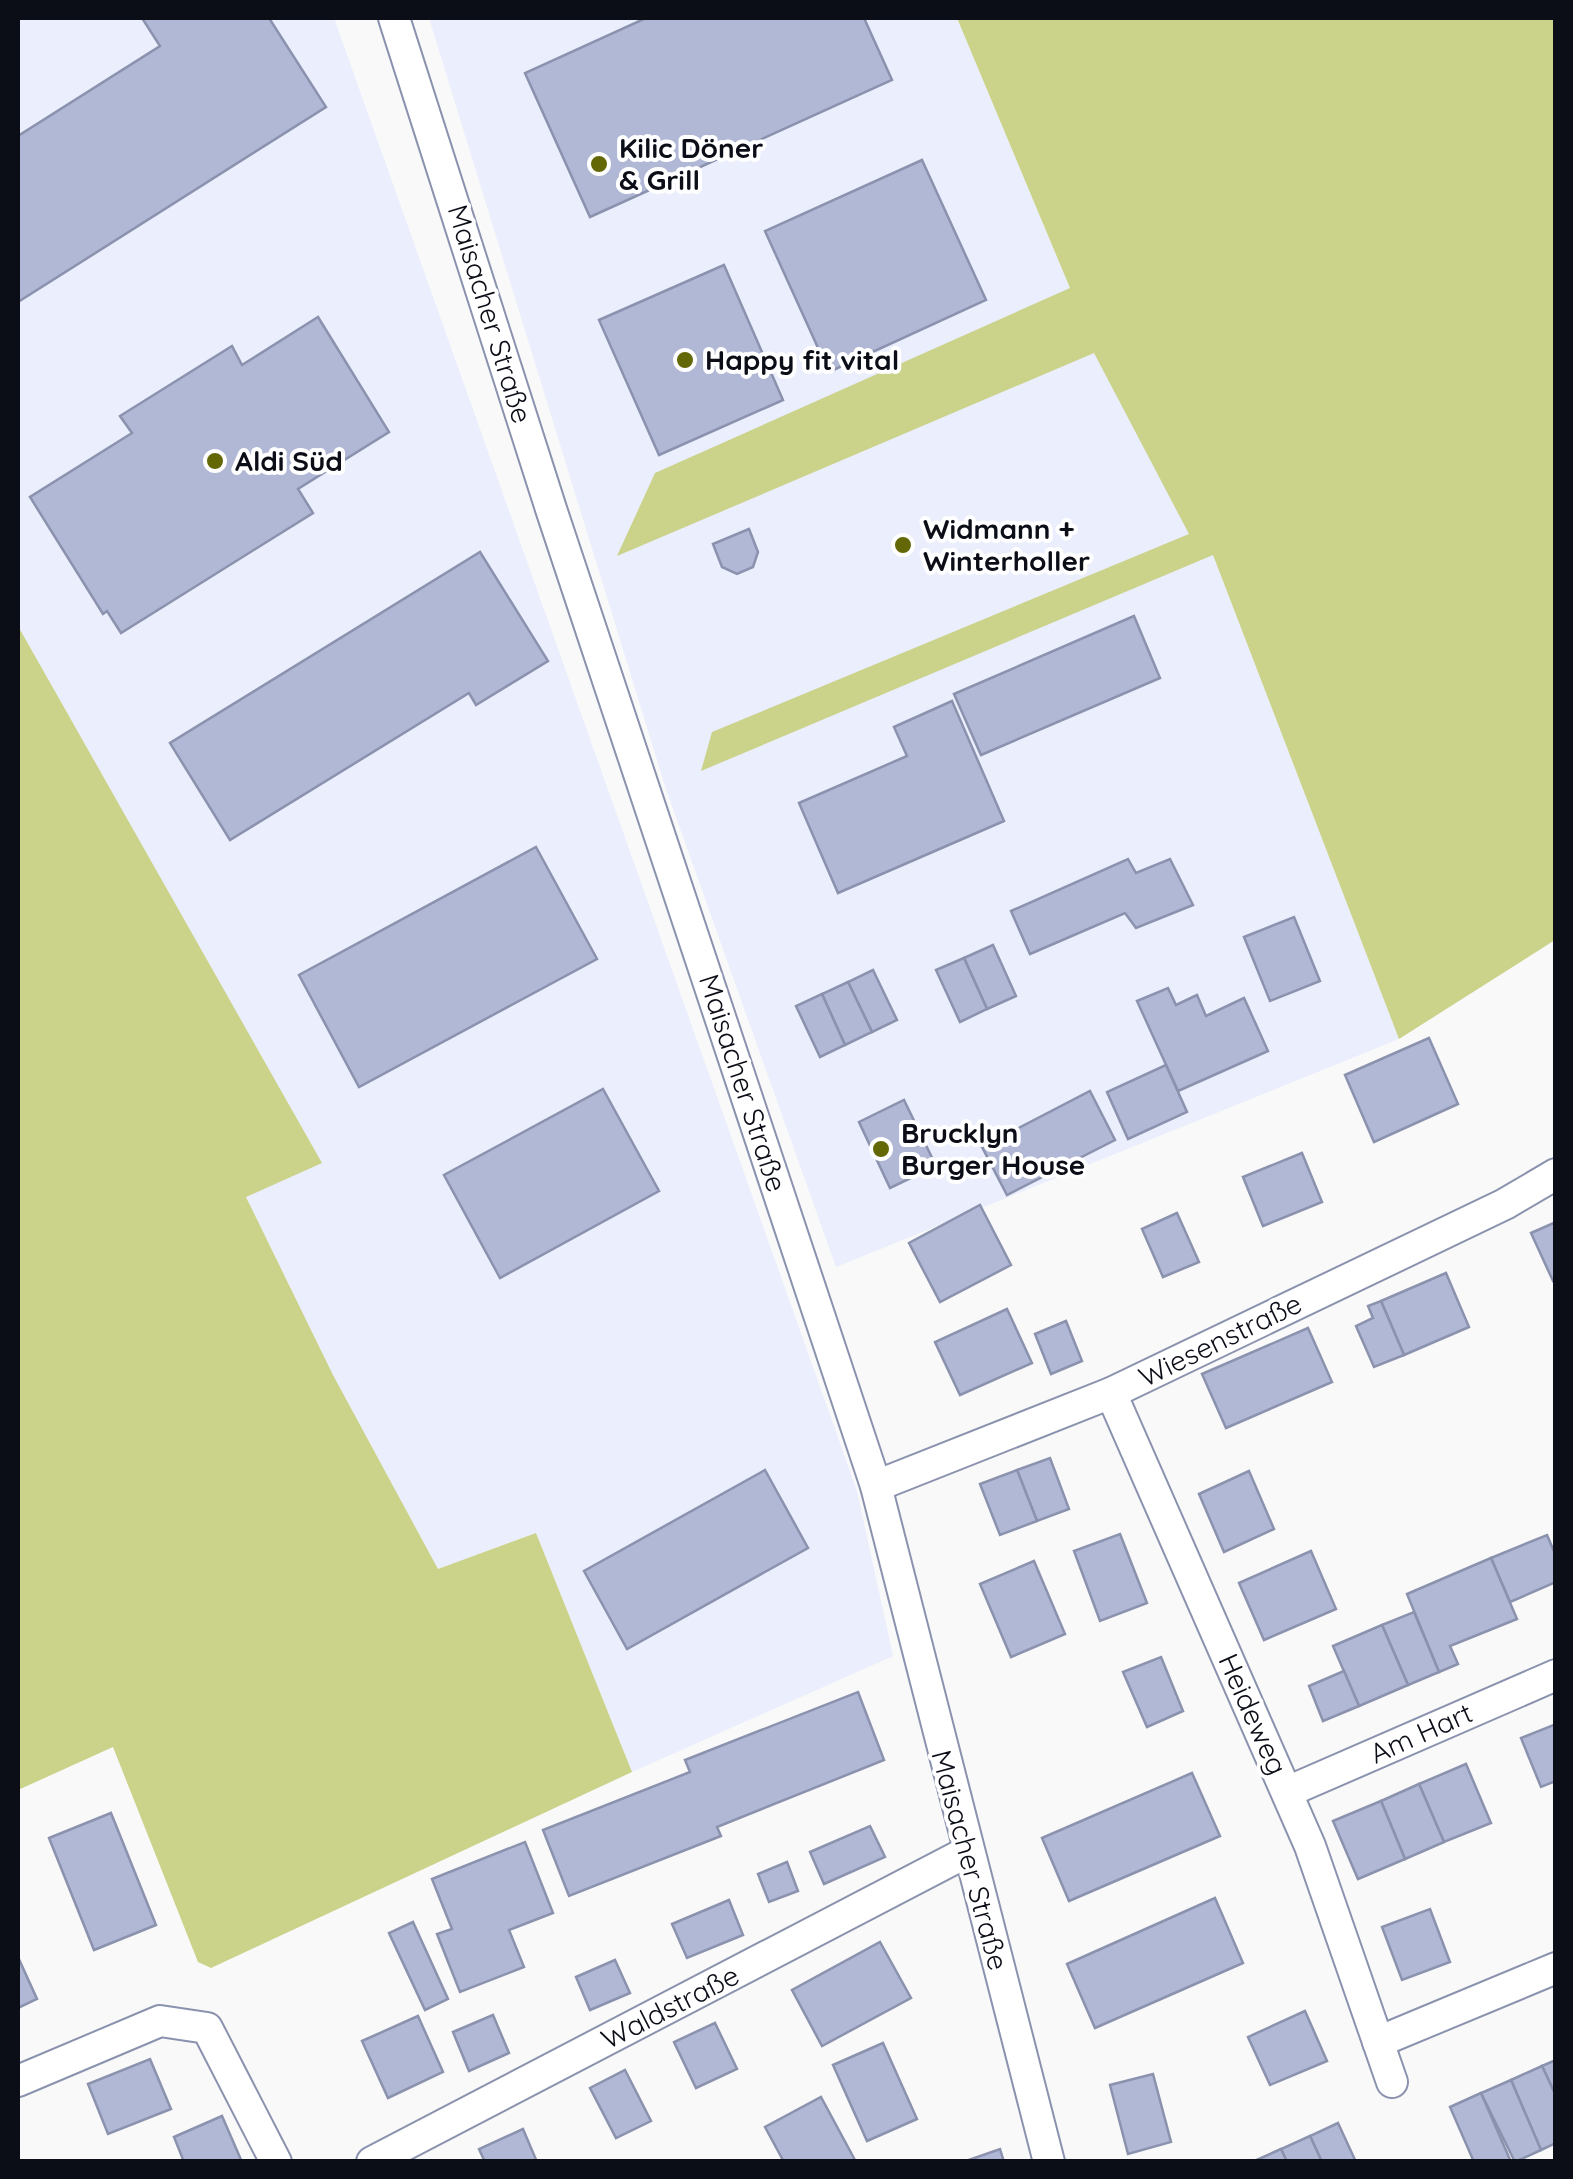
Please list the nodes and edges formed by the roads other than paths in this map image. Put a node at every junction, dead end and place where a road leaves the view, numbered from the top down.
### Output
1 (394, 18) edge
2 (1556, 1174) edge
3 (1112, 1393) junction
4 (876, 1486) junction
5 (1556, 1674) edge
6 (1287, 1792) junction
7 (967, 1852) junction
8 (1556, 1968) edge
9 (1378, 2042) junction
10 (18, 2081) edge
11 (1392, 2082) dead end
12 (276, 2162) edge
13 (372, 2162) edge
14 (1048, 2162) edge

1 - 4 street, Maisacher Straße
2 - 3 street, Wiesenstraße
3 - 4 street, Wiesenstraße
3 - 6 street, Heideweg
4 - 7 street, Maisacher Straße
5 - 6 street, Am Hart
6 - 9 street, Heideweg
7 - 13 street, Waldstraße
7 - 14 street, Maisacher Straße
8 - 9 street
9 - 11 street, Heideweg
10 - 12 street

